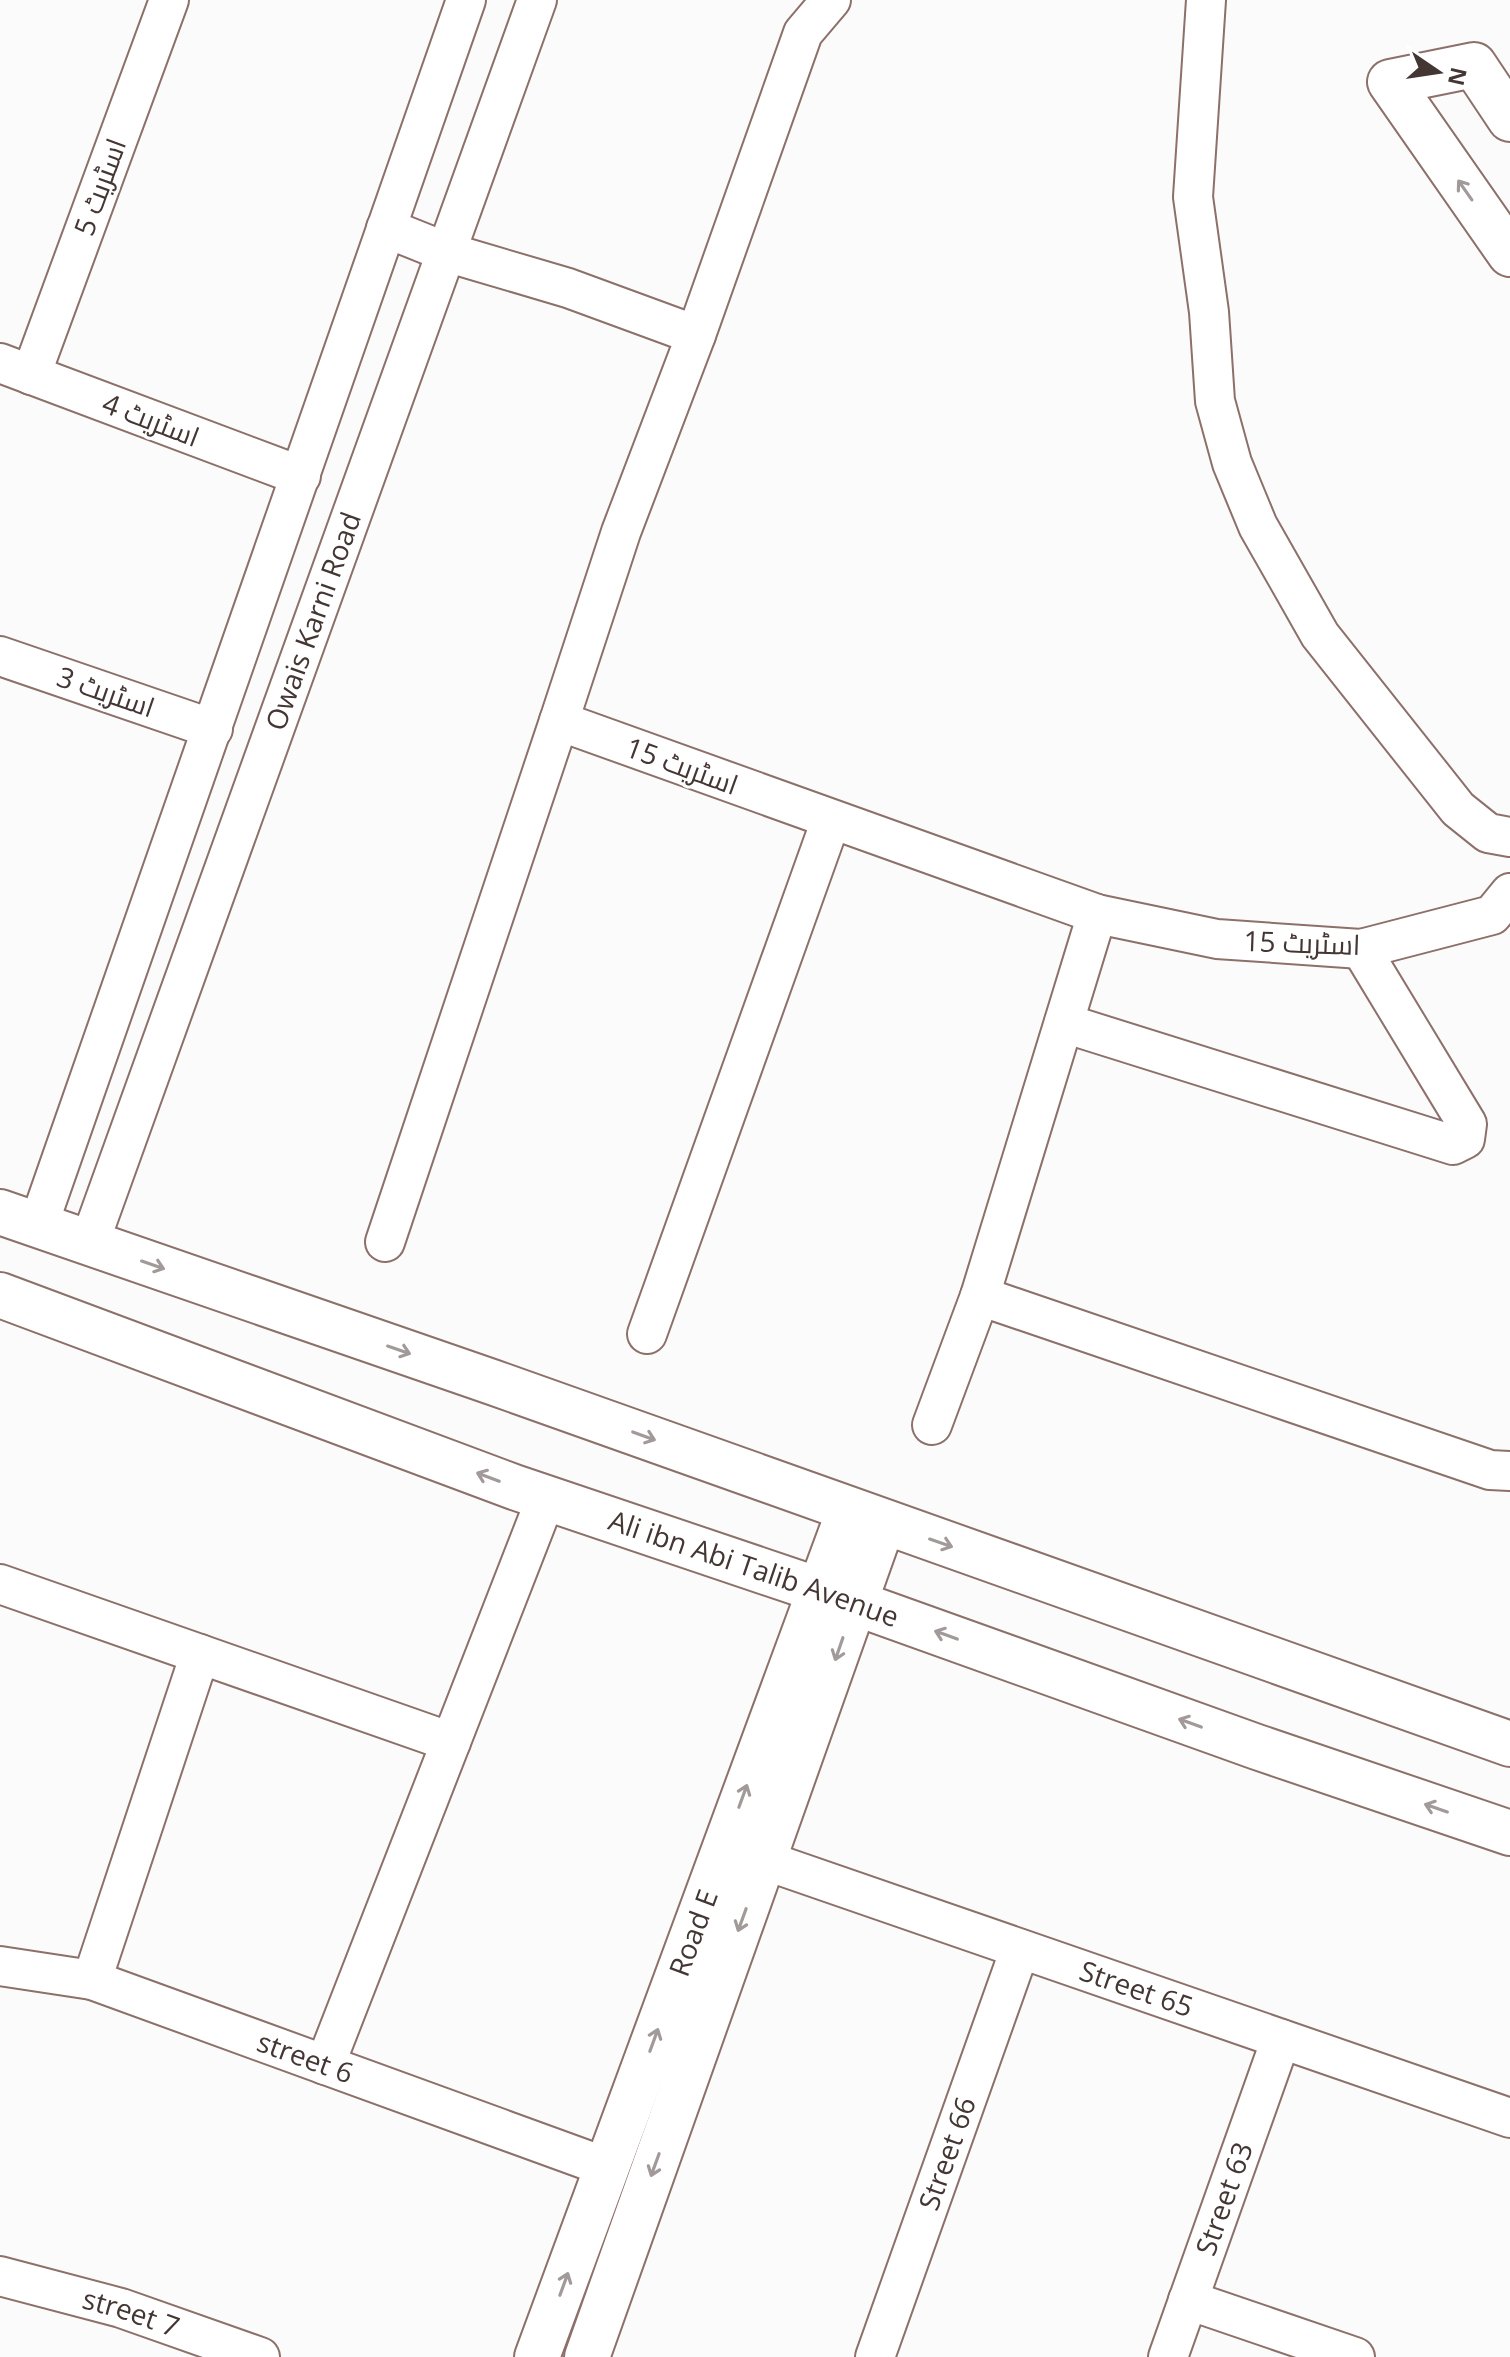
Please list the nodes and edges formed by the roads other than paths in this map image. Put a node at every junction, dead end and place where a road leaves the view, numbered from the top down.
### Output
1 (169, 0) edge
2 (466, 0) edge
3 (537, 0) edge
4 (831, 0) edge
5 (1206, 0) edge
6 (1510, 119) edge
7 (386, 228) junction
8 (446, 252) junction
9 (1510, 254) edge
10 (696, 335) junction
11 (16, 369) edge
12 (301, 476) junction
13 (0, 656) edge
14 (559, 721) junction
15 (213, 729) junction
16 (831, 820) junction
17 (1510, 837) edge
18 (1510, 893) edge
19 (1097, 914) junction
20 (1361, 949) junction
21 (1064, 1023) junction
22 (19, 1219) edge
23 (385, 1242) dead end
24 (89, 1244) junction
25 (0, 1295) edge
26 (980, 1296) junction
27 (647, 1334) dead end
28 (932, 1425) dead end
29 (1510, 1471) edge
30 (546, 1498) junction
31 (866, 1517) junction
32 (0, 1584) edge
33 (837, 1596) junction
34 (200, 1654) junction
35 (451, 1742) junction
36 (1510, 1744) edge
37 (1510, 1833) edge
38 (764, 1860) junction
39 (1020, 1949) junction
40 (0, 1966) edge
41 (92, 1980) junction
42 (1281, 2039) junction
43 (325, 2065) junction
44 (1510, 2118) edge
45 (606, 2167) junction
46 (0, 2276) edge
47 (1188, 2300) junction
48 (245, 2355) edge
49 (537, 2357) edge
50 (587, 2357) edge
51 (875, 2357) edge
52 (1168, 2357) edge
53 (1355, 2357) edge

1 - 11 street, اسٹریٹ 5
2 - 7 street, Owais Karni Road
3 - 8 street, Owais Karni Road
4 - 10 street
5 - 17 street
9 -> 6 main road
7 - 8 street
7 - 12 street, Owais Karni Road
8 - 10 street
8 - 24 street, Owais Karni Road
10 - 14 street
11 - 12 street, اسٹریٹ 4
12 - 15 street, Owais Karni Road
13 - 15 street, اسٹریٹ 3
14 - 16 street, اسٹریٹ 15
14 - 23 street
15 - 22 street, Owais Karni Road
16 - 19 street, اسٹریٹ 15
16 - 27 street
18 - 20 street, اسٹریٹ 15
19 - 20 street, اسٹریٹ 15
19 - 21 street
20 - 21 street
21 - 26 street
22 - 24 main road
24 -> 31 main road
30 -> 25 main road, Ali ibn Abi Talib Avenue
26 - 28 street
26 - 29 street
30 - 33 main road, Ali ibn Abi Talib Avenue
30 - 35 street
31 - 33 main road, Road E
31 -> 36 main road
32 - 34 street
37 -> 33 main road, Ali ibn Abi Talib Avenue
33 -> 38 main road, Road E
45 -> 33 main road, Road E
34 - 35 street
34 - 41 street
35 - 43 street
38 - 39 street, Street 65
38 -> 50 main road, Road E
39 - 42 street, Street 65
39 - 51 street, Street 66
40 - 41 street, street 6
41 - 43 street, street 6
42 - 44 street, Street 65
42 - 47 street, Street 63
43 - 45 street, street 6
49 -> 45 main road, Road E
46 - 48 street, street 7
47 - 52 street, Street 63
47 - 53 street

